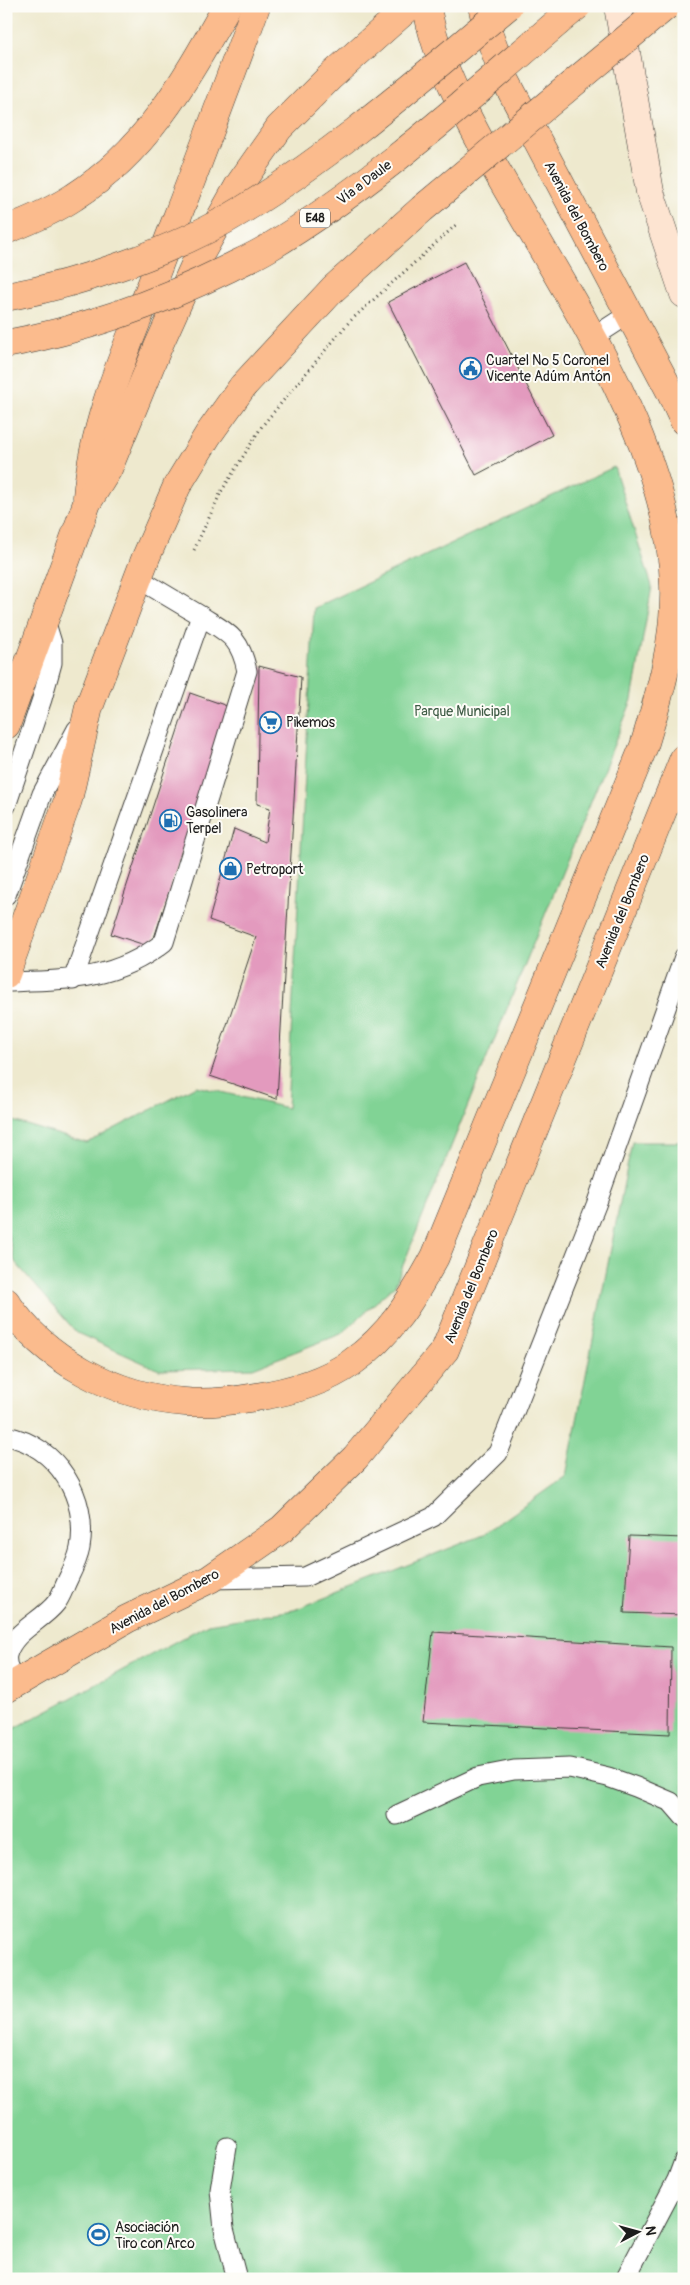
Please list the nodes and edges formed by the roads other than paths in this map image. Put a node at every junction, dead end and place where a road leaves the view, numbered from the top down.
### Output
1 (226, 6) edge
2 (256, 6) edge
3 (410, 6) edge
4 (427, 6) edge
5 (482, 6) edge
6 (508, 6) edge
7 (577, 6) edge
8 (618, 6) edge
9 (666, 6) edge
10 (6, 230) edge
11 (684, 294) edge
12 (6, 297) edge
13 (629, 314) junction
14 (592, 338) junction
15 (6, 344) edge
16 (684, 421) edge
17 (87, 503) junction
18 (138, 579) junction
19 (201, 616) junction
20 (45, 620) junction
21 (89, 707) junction
22 (6, 725) edge
23 (684, 758) edge
24 (6, 806) edge
25 (6, 895) edge
26 (684, 957) edge
27 (6, 974) edge
28 (73, 980) junction
29 (6, 982) edge
30 (6, 1302) edge
31 (6, 1436) edge
32 (210, 1579) junction
33 (11, 1686) edge
34 (397, 1815) dead end
35 (684, 1817) edge
36 (227, 2148) dead end
37 (684, 2161) edge
38 (237, 2279) edge
39 (625, 2279) edge

1 - 10 main road
2 - 17 main road
3 - 17 main road
4 - 14 main road
5 - 13 main road, Avenida del Bombero
6 - 12 main road, bridge
7 - 15 main road, Vía a Daule / E48, bridge
8 - 11 main road
9 - 18 main road, bridge
13 - 14 lane
13 - 16 main road, Avenida del Bombero
14 - 30 main road
17 - 20 main road
18 - 19 lane
18 - 21 main road
19 - 28 lane
19 - 28 lane
20 - 22 main road
20 - 24 lane
21 - 25 lane
21 - 27 main road
23 - 32 main road, Avenida del Bombero
26 - 32 lane
28 - 29 lane
31 - 33 lane
32 - 33 main road, Avenida del Bombero
34 - 35 lane
36 - 38 lane
37 - 39 lane

